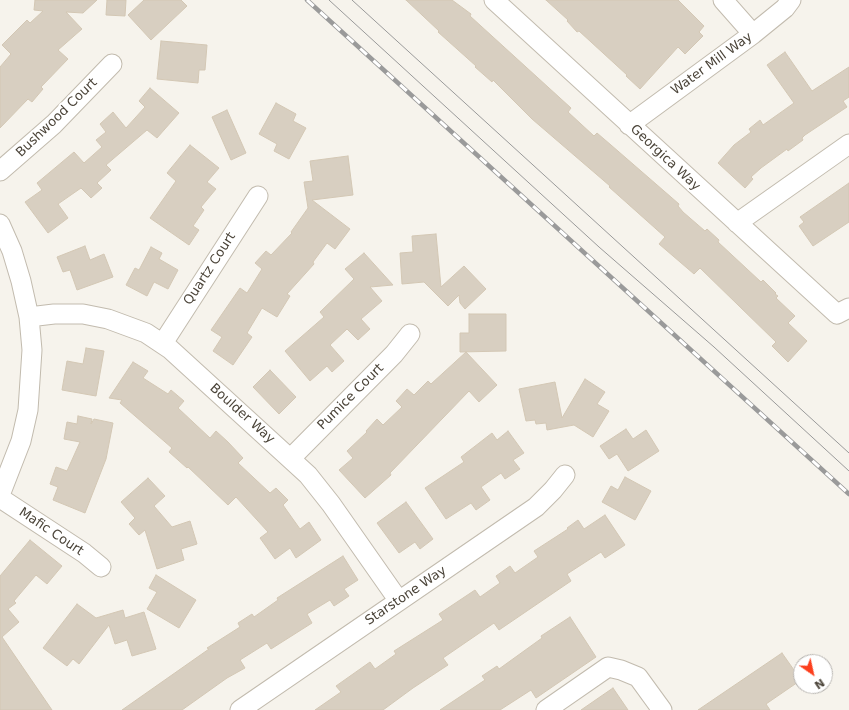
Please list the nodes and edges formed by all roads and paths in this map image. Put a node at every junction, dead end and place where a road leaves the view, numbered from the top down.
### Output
1 (494, 0) edge
2 (722, 0) edge
3 (792, 0) edge
4 (753, 34) junction
5 (112, 64) dead end
6 (629, 125) junction
7 (849, 144) edge
8 (0, 171) edge
9 (258, 196) dead end
10 (737, 223) junction
11 (0, 224) edge
12 (843, 311) edge
13 (29, 317) junction
14 (410, 334) dead end
15 (163, 343) junction
16 (291, 458) junction
17 (565, 475) dead end
18 (0, 497) edge
19 (101, 567) dead end
20 (399, 601) junction
21 (240, 710) edge
22 (546, 710) edge
23 (662, 710) edge

1 - 6 street, Georgica Way
2 - 4 street
3 - 4 street, Water Mill Way
4 - 6 street, Water Mill Way
5 - 8 street, Bushwood Court
6 - 10 street, Georgica Way
7 - 10 street
9 - 15 street, Quartz Court
10 - 12 street, Georgica Way
11 - 13 street
13 - 15 street, Boulder Way
13 - 18 street
14 - 16 street, Pumice Court
15 - 16 street, Boulder Way
16 - 20 street, Boulder Way
17 - 20 street, Starstone Way
18 - 19 street, Mafic Court
20 - 21 street, Starstone Way
22 - 23 street

